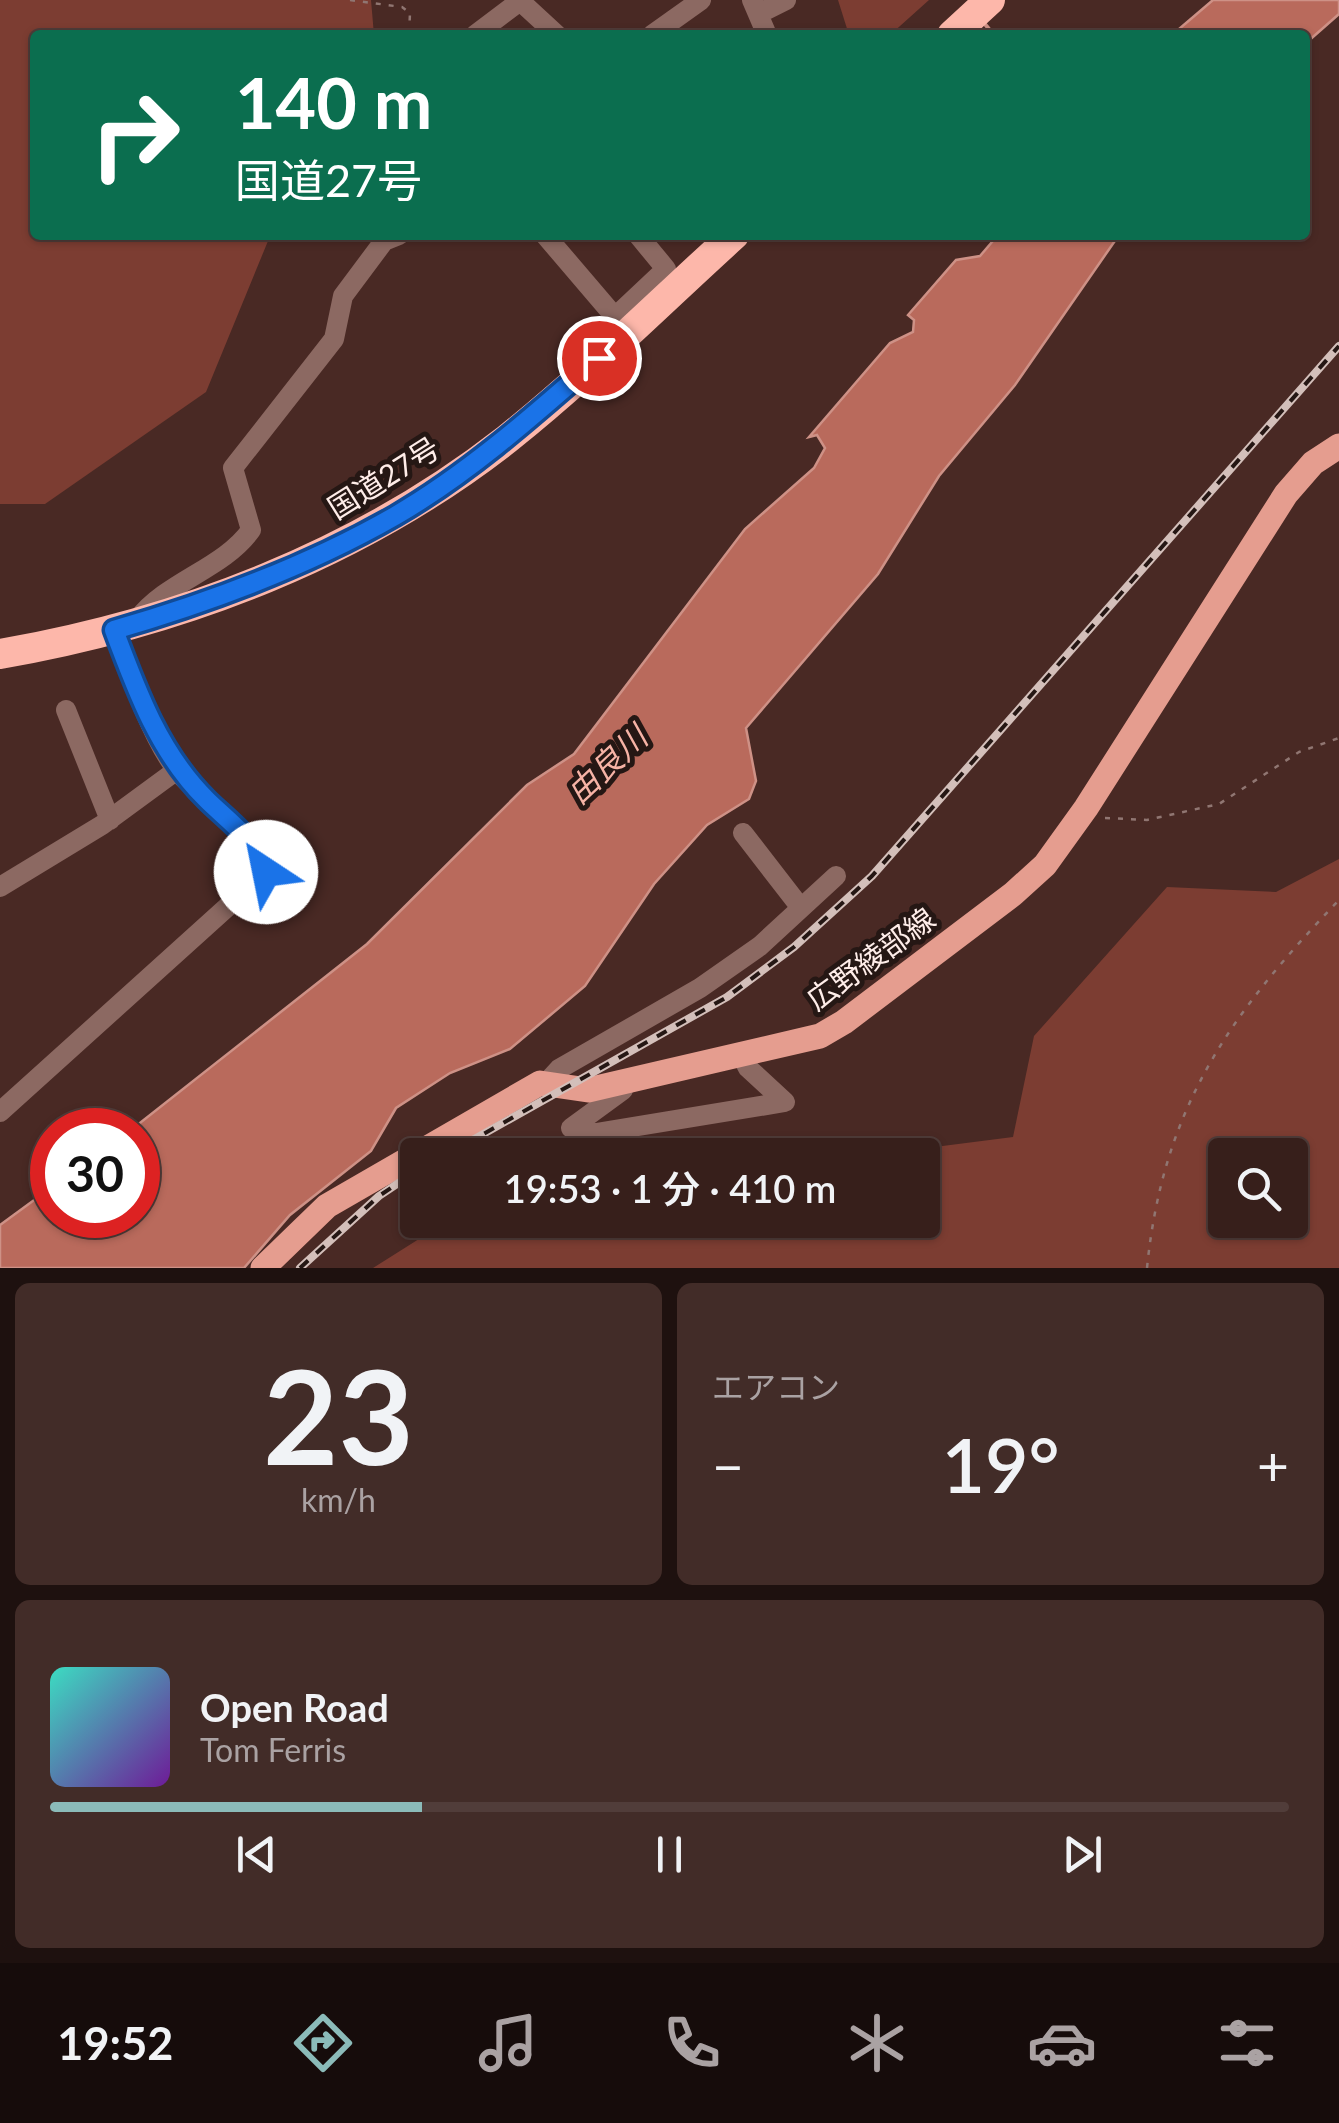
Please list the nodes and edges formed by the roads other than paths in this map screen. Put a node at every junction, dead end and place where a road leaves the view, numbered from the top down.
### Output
1 (701, 0) edge
2 (786, 0) edge
3 (990, 0) edge
4 (756, 7) edge
5 (481, 30) edge
6 (552, 30) edge
7 (659, 30) edge
8 (957, 30) edge
9 (386, 240) edge
10 (549, 240) edge
11 (642, 240) edge
12 (728, 240) edge
13 (618, 327) junction
14 (1339, 446) edge
15 (126, 627) junction
16 (0, 654) edge
17 (66, 710) dead end
18 (177, 770) junction
19 (110, 820) junction
20 (743, 833) dead end
21 (836, 876) dead end
22 (0, 888) edge
23 (801, 908) junction
24 (740, 1053) junction
25 (548, 1081) junction
26 (619, 1082) junction
27 (0, 1112) edge
28 (263, 1268) edge

1 - 7 street
2 - 4 street
3 - 8 highway
5 - 6 street
9 - 15 street
10 - 13 street
11 - 13 street
12 - 13 highway, 国道27号
13 - 15 highway, 国道27号
14 - 24 main road, 広野綾部線
15 - 16 highway, 国道27号
15 - 18 street
17 - 19 street
18 - 19 street
18 - 27 street
19 - 22 street
20 - 23 street
21 - 23 street
23 - 25 street
24 - 26 main road, 広野綾部線
24 - 26 street
25 - 26 main road, 広野綾部線
25 - 28 main road

